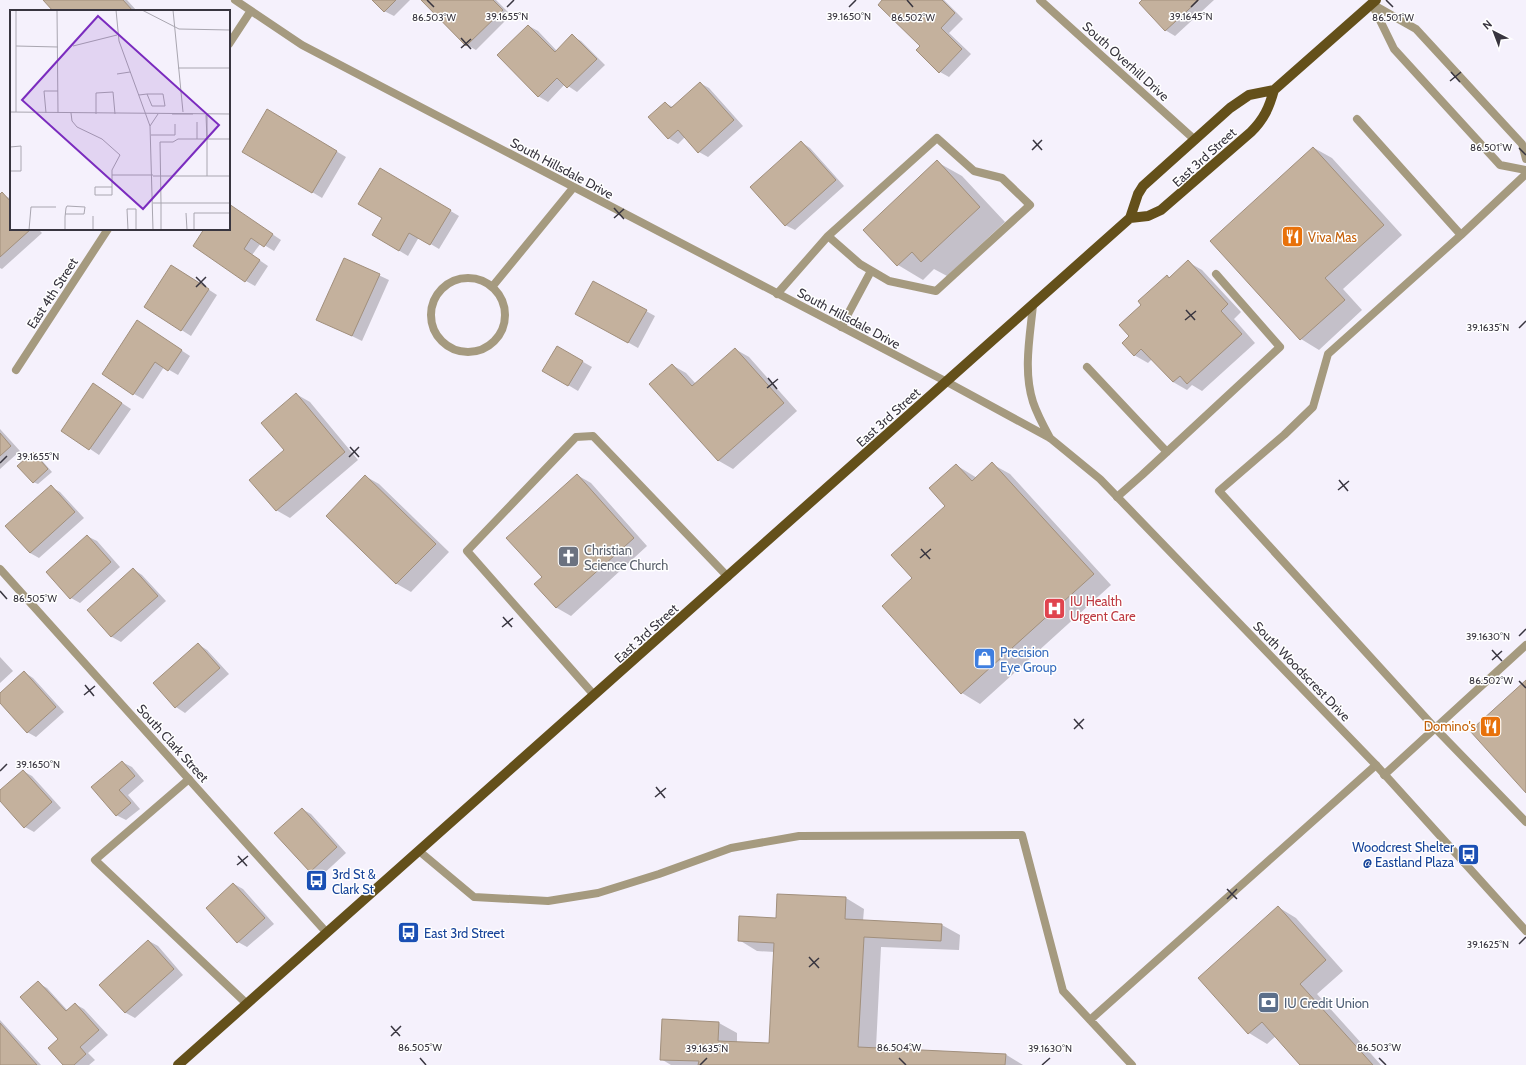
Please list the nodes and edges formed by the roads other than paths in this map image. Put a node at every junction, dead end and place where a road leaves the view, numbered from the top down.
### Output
1 (234, 0) edge
2 (1040, 0) edge
3 (1374, 2) edge
4 (250, 12) junction
5 (230, 42) edge
6 (1274, 90) junction
7 (1357, 119) dead end
8 (1195, 140) junction
9 (1526, 159) edge
10 (1526, 170) edge
11 (1526, 174) edge
12 (573, 188) junction
13 (1130, 218) junction
14 (107, 230) edge
15 (1461, 235) junction
16 (828, 236) junction
17 (871, 271) junction
18 (1216, 274) dead end
19 (492, 287) junction
20 (777, 294) junction
21 (1033, 305) junction
22 (841, 327) junction
23 (1087, 367) dead end
24 (16, 370) dead end
25 (946, 382) junction
26 (1050, 438) junction
27 (1167, 452) junction
28 (1117, 497) junction
29 (0, 569) edge
30 (728, 577) junction
31 (1526, 645) edge
32 (594, 695) junction
33 (1435, 728) junction
34 (1376, 765) junction
35 (1384, 775) junction
36 (189, 779) junction
37 (1526, 822) edge
38 (419, 851) junction
39 (1526, 931) edge
40 (328, 933) junction
41 (247, 1004) junction
42 (1090, 1020) junction
43 (178, 1065) edge
44 (1132, 1065) edge

1 - 4 street, South Hillsdale Drive
2 - 8 street, South Overhill Drive
3 - 6 main road
3 - 9 street
3 - 10 street
4 - 5 street
4 - 12 street, South Hillsdale Drive
6 - 8 main road, East 3rd Street
6 - 13 main road, East 3rd Street
7 - 15 street
8 - 13 main road, East 3rd Street
11 - 15 street
12 - 19 street
12 - 20 street, South Hillsdale Drive
13 - 21 main road, East 3rd Street
14 - 24 street, East 4th Street
15 - 33 street
16 - 17 street
16 - 17 street
16 - 20 street
17 - 22 street
18 - 27 street
19 - 19 street
20 - 22 street, South Hillsdale Drive
21 - 25 main road, East 3rd Street
21 - 26 street, South Woodscrest Drive
22 - 25 street, South Hillsdale Drive
23 - 27 street
25 - 26 street, South Woodscrest Drive
25 - 30 main road, East 3rd Street
26 - 28 street, South Woodscrest Drive
27 - 28 street
28 - 34 street, South Woodscrest Drive
29 - 36 street, South Clark Street
30 - 32 main road, East 3rd Street
30 - 32 street
31 - 33 street
32 - 38 main road, East 3rd Street
33 - 35 street
33 - 37 street
34 - 35 street, South Woodscrest Drive
34 - 42 street
35 - 39 street, South Woodscrest Drive
36 - 40 street, South Clark Street
36 - 41 street
38 - 40 main road, East 3rd Street
38 - 42 street
40 - 41 main road, East 3rd Street
41 - 43 main road, East 3rd Street
42 - 44 street

